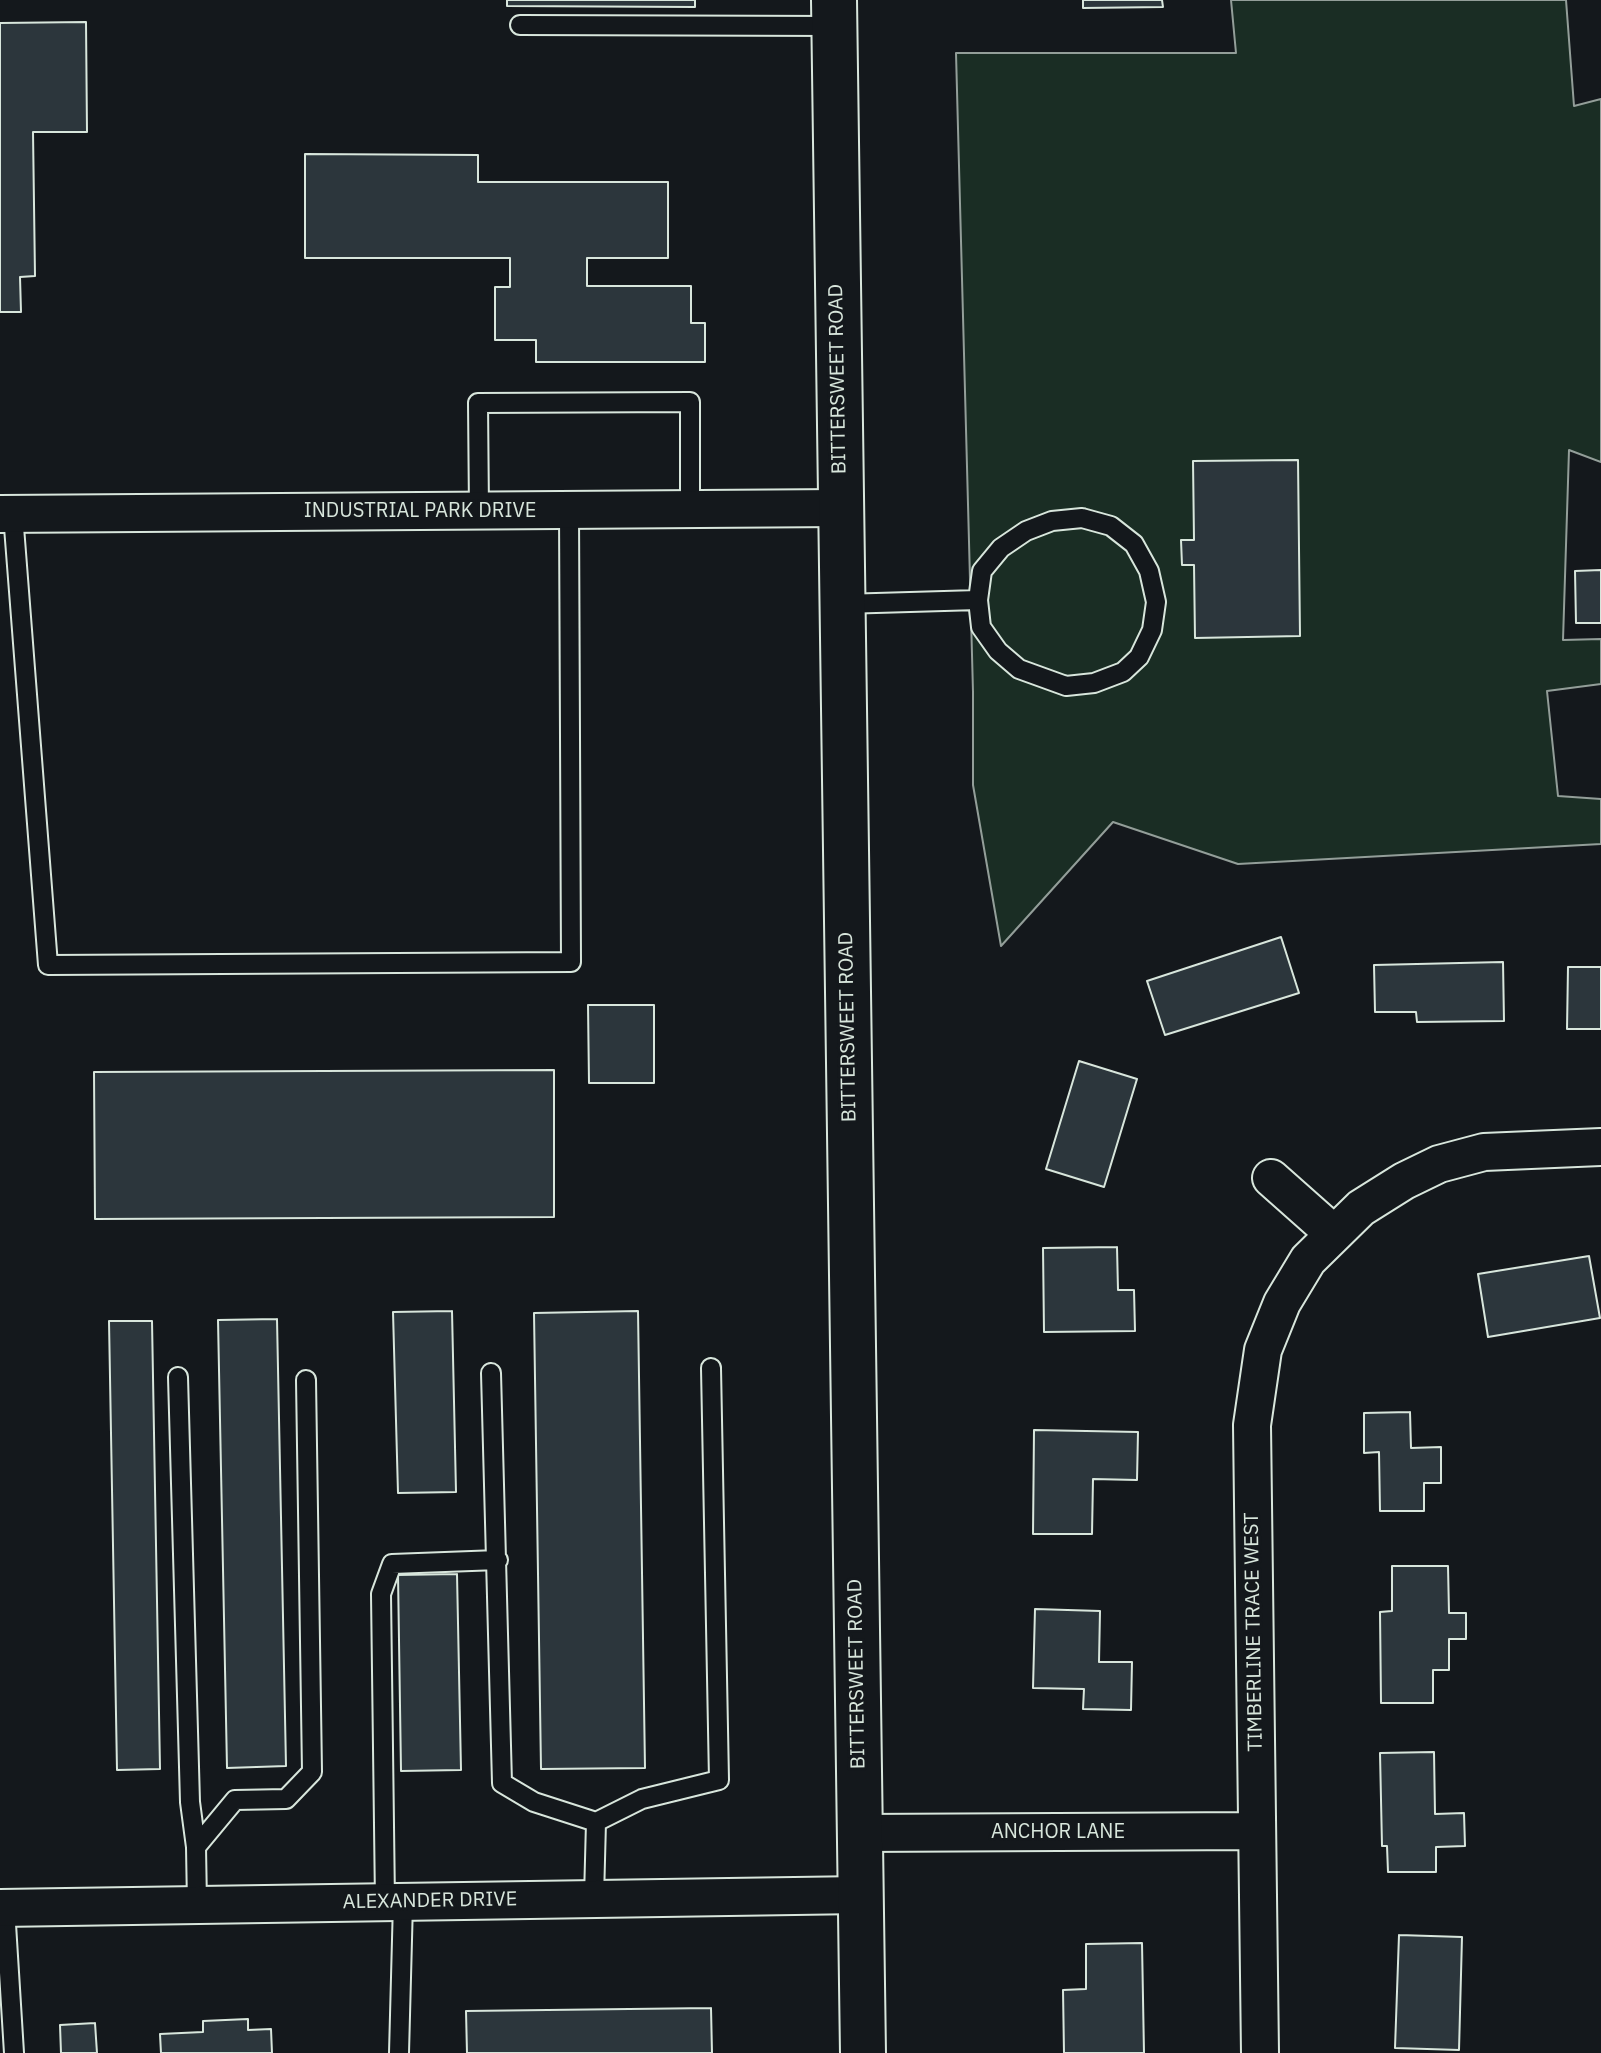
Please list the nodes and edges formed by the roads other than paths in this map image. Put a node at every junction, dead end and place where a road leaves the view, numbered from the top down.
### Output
1 (834, 13) edge
2 (520, 25) dead end
3 (840, 508) junction
4 (690, 509) junction
5 (569, 510) junction
6 (479, 511) junction
7 (6, 514) edge
8 (978, 600) junction
9 (842, 604) junction
10 (1601, 1147) edge
11 (1271, 1178) dead end
12 (1333, 1233) junction
13 (711, 1368) dead end
14 (491, 1373) dead end
15 (178, 1377) dead end
16 (306, 1380) dead end
17 (498, 1560) junction
18 (596, 1822) junction
19 (1256, 1831) junction
20 (860, 1833) junction
21 (196, 1847) junction
22 (861, 1895) junction
23 (594, 1898) junction
24 (394, 1902) junction
25 (197, 1904) junction
26 (2, 1908) edge
27 (14, 2053) edge
28 (399, 2053) edge
29 (863, 2053) edge
30 (1260, 2053) edge

1 - 2 lane
1 - 3 street, BITTERSWEET ROAD
3 - 4 street, INDUSTRIAL PARK DRIVE
3 - 9 street, BITTERSWEET ROAD
4 - 5 street, INDUSTRIAL PARK DRIVE
4 - 6 lane
5 - 6 street, INDUSTRIAL PARK DRIVE
5 - 7 lane
6 - 7 street, INDUSTRIAL PARK DRIVE
8 - 8 lane
8 - 9 lane
9 - 20 street, BITTERSWEET ROAD
10 - 12 street, TIMBERLINE TRACE WEST
11 - 12 street
12 - 19 street, TIMBERLINE TRACE WEST
13 - 18 lane
14 - 17 lane
15 - 21 lane
16 - 21 lane
17 - 18 lane
17 - 24 lane
18 - 23 lane
19 - 20 street, ANCHOR LANE
19 - 30 street, TIMBERLINE TRACE WEST
20 - 22 street, BITTERSWEET ROAD
21 - 25 lane
22 - 23 street, ALEXANDER DRIVE
22 - 29 street, BITTERSWEET ROAD
23 - 24 street, ALEXANDER DRIVE
24 - 25 street, ALEXANDER DRIVE
24 - 28 lane
25 - 26 street, ALEXANDER DRIVE
26 - 27 lane

